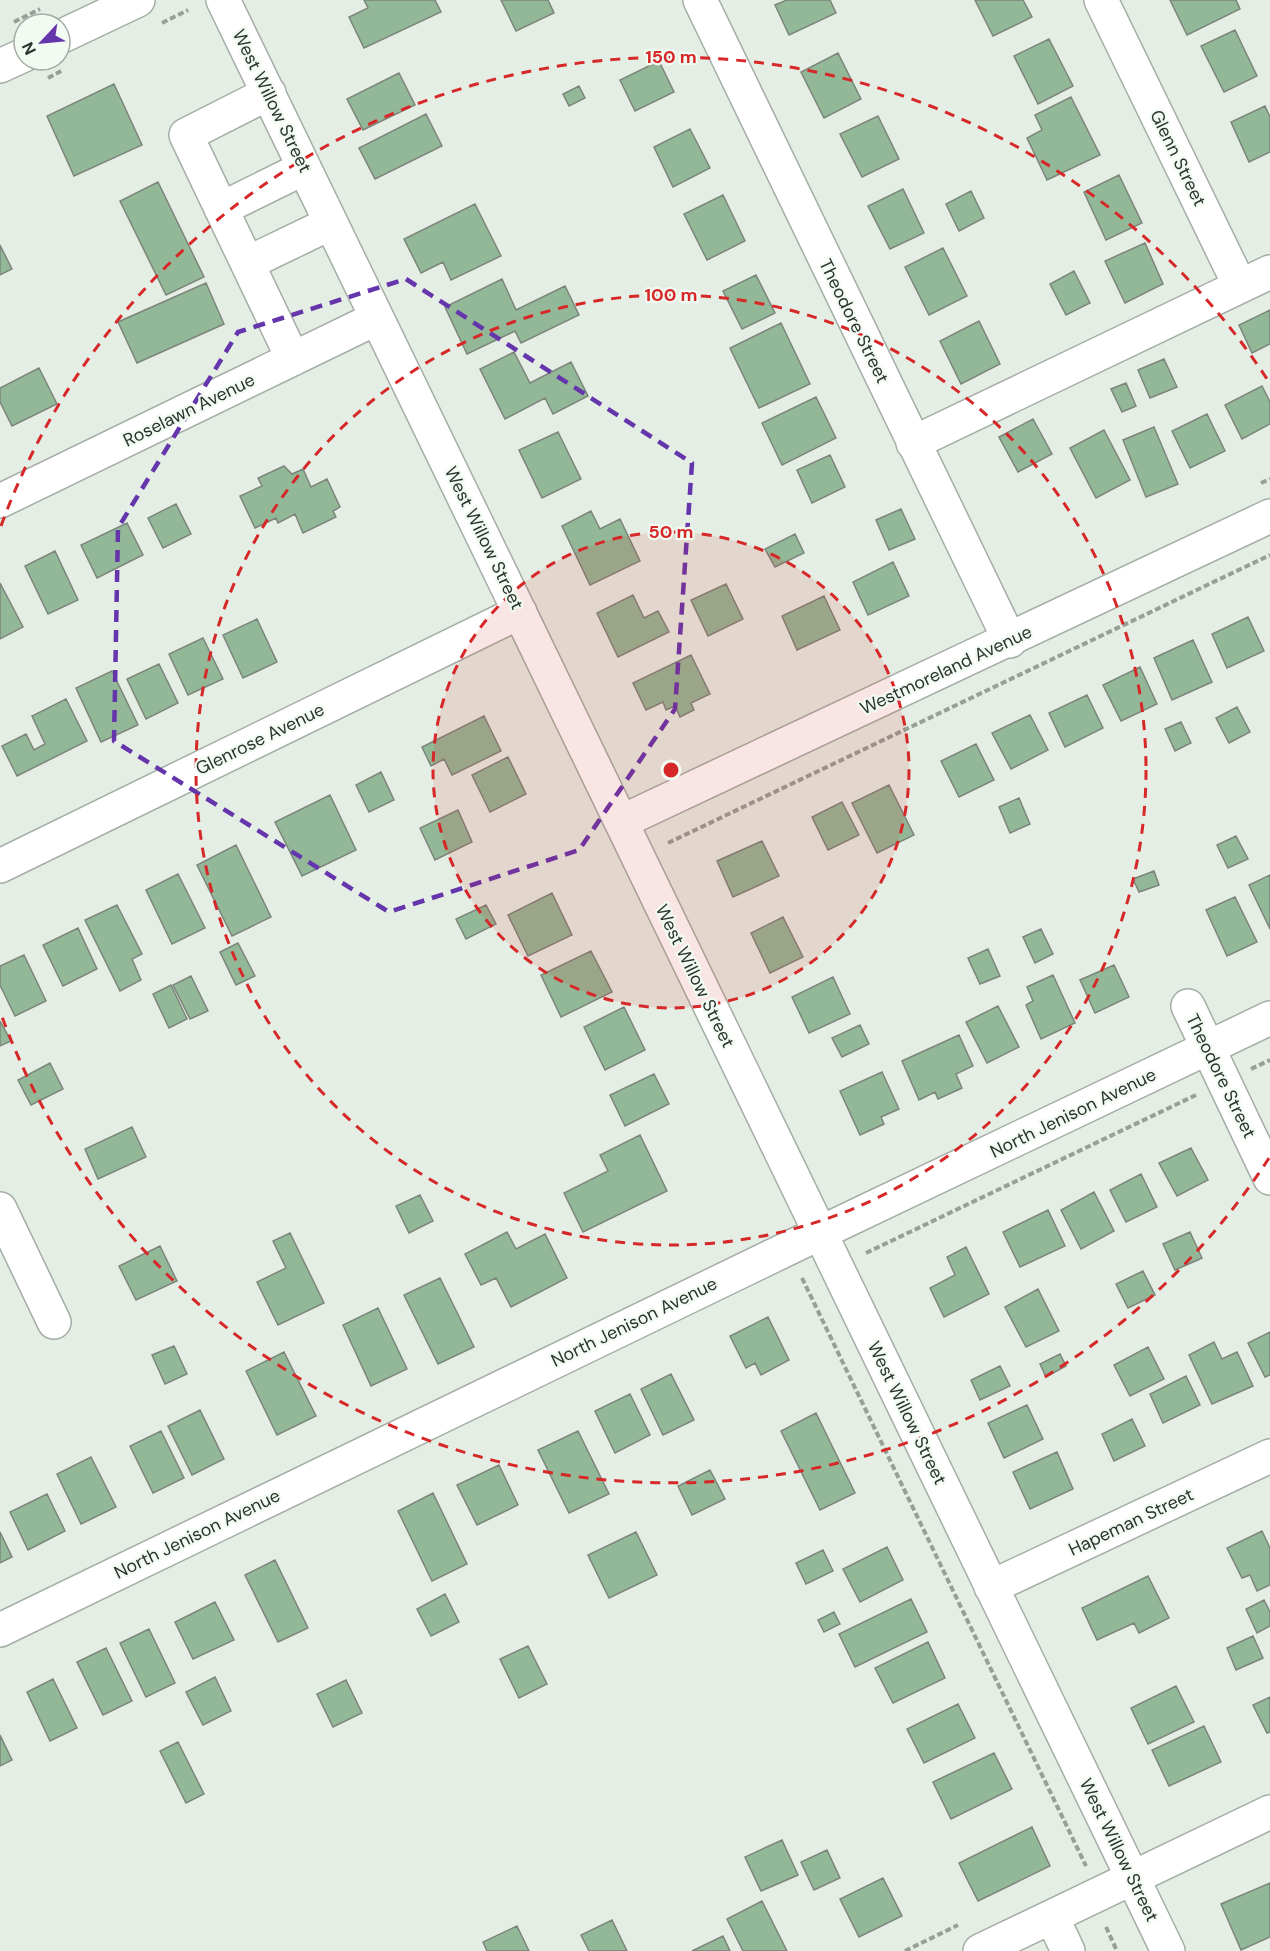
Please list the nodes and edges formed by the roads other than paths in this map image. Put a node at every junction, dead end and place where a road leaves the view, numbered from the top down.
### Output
1 (138, 0) edge
2 (223, 0) edge
3 (700, 0) edge
4 (1101, 0) edge
5 (72, 31) edge
6 (269, 93) junction
7 (304, 168) junction
8 (221, 209) junction
9 (331, 223) junction
10 (248, 263) junction
11 (1270, 272) edge
12 (1240, 286) junction
13 (377, 318) junction
14 (293, 359) junction
15 (913, 443) junction
16 (0, 501) edge
17 (1270, 516) edge
18 (520, 612) junction
19 (1010, 640) junction
20 (621, 822) junction
21 (0, 866) edge
22 (1188, 1006) dead end
23 (1270, 1018) edge
24 (1208, 1048) junction
25 (1270, 1178) edge
26 (0, 1209) edge
27 (820, 1233) junction
28 (54, 1322) dead end
29 (1270, 1456) edge
30 (991, 1587) junction
31 (0, 1630) edge
32 (1270, 1812) edge
33 (1132, 1878) junction
34 (1052, 1917) junction
35 (1165, 1950) edge
36 (980, 1951) edge
37 (1068, 1951) edge

1 - 5 street
2 - 6 street, West Willow Street
3 - 15 street, Theodore Street
4 - 12 street, Glenn Street
6 - 7 street, West Willow Street
6 - 8 street
7 - 8 street
7 - 9 street, West Willow Street
8 - 10 street
9 - 10 street
9 - 13 street, West Willow Street
10 - 14 street
11 - 12 street
12 - 15 street
13 - 14 street, Roselawn Avenue
13 - 18 street, West Willow Street
14 - 16 street, Roselawn Avenue
15 - 19 street, Theodore Street
17 - 19 street, Westmoreland Avenue
18 - 20 street, West Willow Street
18 - 21 street, Glenrose Avenue
19 - 20 street, Westmoreland Avenue
20 - 27 street, West Willow Street
22 - 24 street, Theodore Street
23 - 24 street, North Jenison Avenue
24 - 25 street, Theodore Street
24 - 27 street, North Jenison Avenue
26 - 28 street
27 - 30 street, West Willow Street
27 - 31 street, North Jenison Avenue
29 - 30 street, Hapeman Street
30 - 33 street, West Willow Street
32 - 33 street
33 - 34 street
33 - 35 street, West Willow Street
34 - 36 street
34 - 37 street

